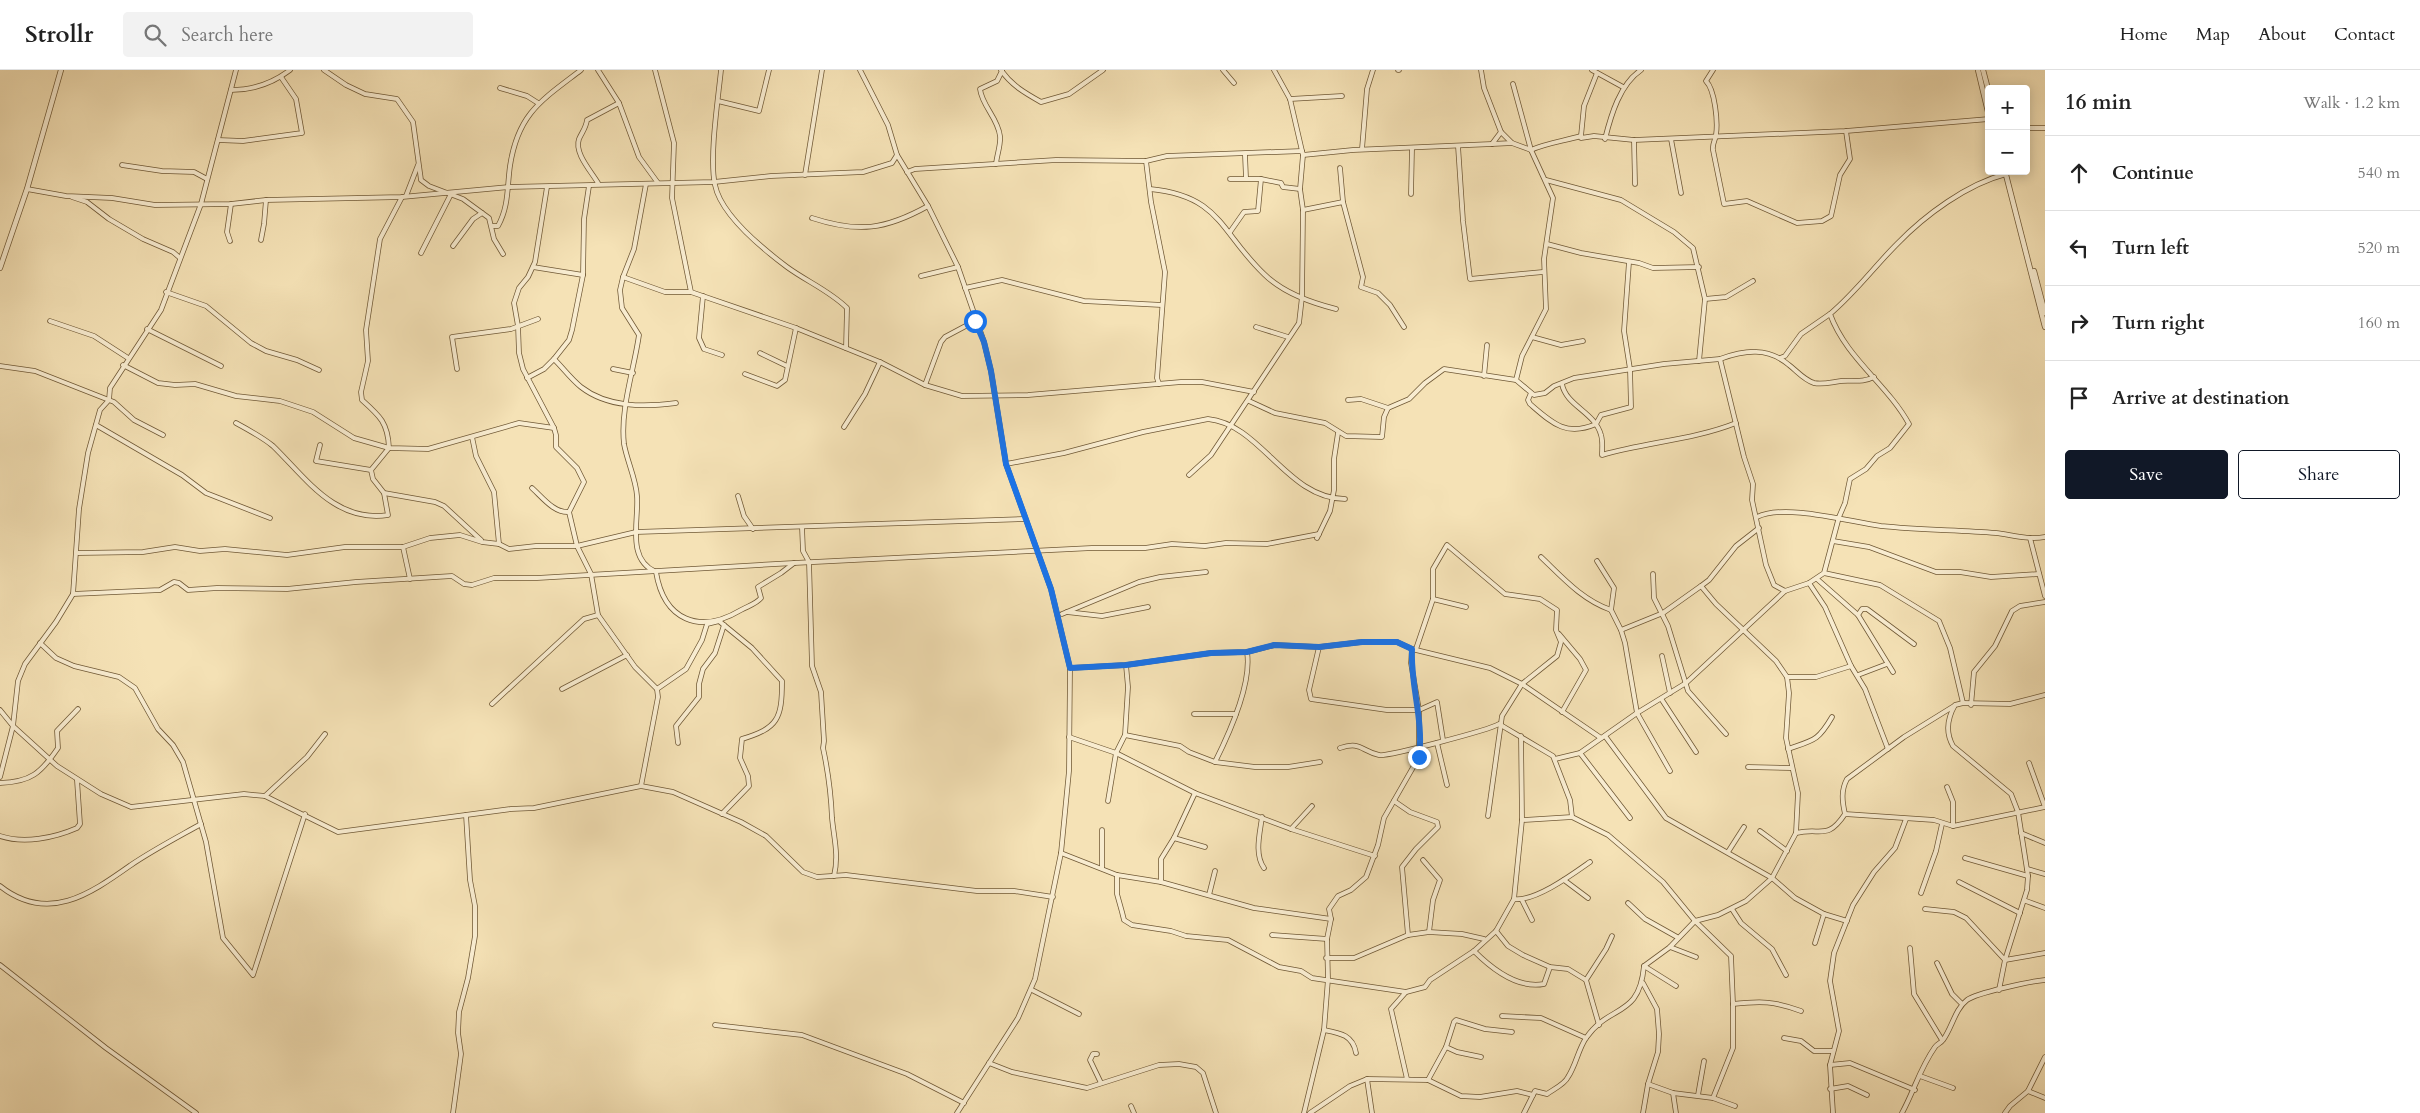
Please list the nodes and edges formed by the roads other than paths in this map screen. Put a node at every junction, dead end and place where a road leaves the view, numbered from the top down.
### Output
1 (60, 70) edge
2 (236, 70) edge
3 (290, 70) edge
4 (324, 70) edge
5 (581, 70) edge
6 (598, 70) edge
7 (655, 70) edge
8 (721, 70) edge
9 (769, 70) edge
10 (822, 70) edge
11 (860, 70) edge
12 (1002, 70) edge
13 (1102, 70) edge
14 (1223, 70) edge
15 (1274, 70) edge
16 (1373, 70) edge
17 (1481, 70) edge
18 (1592, 70) edge
19 (1641, 70) edge
20 (1713, 70) edge
21 (1978, 70) edge
22 (1983, 70) edge
23 (1597, 73) junction
24 (281, 77) junction
25 (1983, 81) junction
26 (1234, 84) dead end
27 (1513, 84) dead end
28 (1985, 85) edge
29 (1623, 87) junction
30 (500, 88) dead end
31 (231, 90) junction
32 (1985, 93) edge
33 (1342, 96) dead end
34 (1290, 99) junction
35 (718, 101) junction
36 (538, 103) junction
37 (619, 103) junction
38 (1985, 117) edge
39 (2030, 128) edge
40 (2045, 128) edge
41 (1846, 131) junction
42 (1501, 132) junction
43 (1581, 136) junction
44 (1716, 136) junction
45 (1604, 139) junction
46 (1671, 139) junction
47 (218, 140) junction
48 (1634, 140) junction
49 (1361, 141) junction
50 (1512, 143) junction
51 (1492, 144) junction
52 (1458, 146) junction
53 (1412, 148) junction
54 (1362, 149) junction
55 (1352, 150) junction
56 (1531, 150) junction
57 (1302, 153) junction
58 (897, 155) junction
59 (1245, 155) junction
60 (1146, 160) junction
61 (996, 164) junction
62 (122, 165) dead end
63 (418, 165) junction
64 (1340, 168) dead end
65 (908, 172) junction
66 (806, 175) junction
67 (2000, 175) edge
68 (2008, 175) edge
69 (2008, 175) edge
70 (1246, 178) junction
71 (207, 179) junction
72 (1230, 179) dead end
73 (1261, 179) junction
74 (1546, 180) junction
75 (672, 182) junction
76 (714, 182) junction
77 (598, 183) junction
78 (658, 183) junction
79 (646, 184) junction
80 (1635, 184) dead end
81 (589, 186) junction
82 (509, 187) junction
83 (546, 188) junction
84 (1150, 189) junction
85 (1300, 189) junction
86 (27, 190) junction
87 (1681, 193) dead end
88 (451, 194) junction
89 (1411, 194) dead end
90 (66, 196) junction
91 (404, 197) junction
92 (266, 200) junction
93 (1344, 202) junction
94 (201, 204) junction
95 (231, 204) junction
96 (928, 206) junction
97 (1303, 210) junction
98 (482, 213) junction
99 (812, 218) dead end
100 (492, 226) junction
101 (1230, 232) junction
102 (260, 240) dead end
103 (230, 241) dead end
104 (1547, 244) junction
105 (453, 246) dead end
106 (421, 253) dead end
107 (503, 254) dead end
108 (180, 258) junction
109 (1629, 262) junction
110 (958, 267) junction
111 (0, 268) edge
112 (533, 268) junction
113 (1699, 268) junction
114 (1543, 272) junction
115 (583, 275) junction
116 (922, 276) dead end
117 (622, 277) junction
118 (1753, 281) dead end
119 (965, 288) junction
120 (166, 292) junction
121 (691, 292) junction
122 (703, 296) junction
123 (1302, 297) junction
124 (1705, 300) junction
125 (1162, 305) junction
126 (1336, 309) dead end
127 (2045, 313) edge
128 (1830, 314) junction
129 (538, 319) dead end
130 (975, 321) junction
131 (50, 322) dead end
132 (518, 326) junction
133 (2045, 326) edge
134 (1256, 327) dead end
135 (1404, 327) dead end
136 (796, 328) junction
137 (147, 329) junction
138 (1288, 337) junction
139 (1532, 337) junction
140 (1583, 341) dead end
141 (1487, 346) dead end
142 (846, 348) junction
143 (760, 353) dead end
144 (722, 355) dead end
145 (128, 358) junction
146 (1780, 358) junction
147 (554, 359) junction
148 (1720, 359) junction
149 (1700, 361) junction
150 (880, 362) junction
151 (123, 365) junction
152 (0, 366) edge
153 (221, 366) dead end
154 (787, 366) junction
155 (457, 369) dead end
156 (612, 369) dead end
157 (1630, 369) junction
158 (319, 370) dead end
159 (633, 373) junction
160 (746, 374) dead end
161 (1484, 376) junction
162 (1874, 377) junction
163 (527, 378) junction
164 (1516, 380) junction
165 (1159, 384) junction
166 (1562, 384) junction
167 (924, 385) junction
168 (1254, 392) junction
169 (1531, 393) junction
170 (994, 396) junction
171 (109, 400) junction
172 (1249, 400) junction
173 (1348, 400) dead end
174 (676, 403) dead end
175 (627, 404) junction
176 (1388, 408) junction
177 (1736, 423) junction
178 (236, 424) dead end
179 (1596, 424) junction
180 (96, 425) junction
181 (1232, 425) junction
182 (844, 427) dead end
183 (554, 428) junction
184 (1338, 433) junction
185 (163, 434) dead end
186 (472, 437) junction
187 (320, 445) dead end
188 (388, 448) junction
189 (1006, 464) junction
190 (371, 470) junction
191 (1188, 475) dead end
192 (532, 488) dead end
193 (384, 493) junction
194 (738, 496) dead end
195 (1332, 499) junction
196 (1345, 499) dead end
197 (570, 512) junction
198 (270, 518) dead end
199 (1839, 518) junction
200 (1025, 519) junction
201 (1758, 520) junction
202 (802, 527) junction
203 (753, 528) junction
204 (1759, 528) junction
205 (636, 532) junction
206 (2045, 537) edge
207 (2030, 538) junction
208 (1833, 541) junction
209 (482, 542) junction
210 (498, 544) junction
211 (403, 546) junction
212 (577, 546) junction
213 (1038, 552) junction
214 (78, 553) junction
215 (1541, 557) dead end
216 (1598, 561) dead end
217 (809, 562) junction
218 (794, 563) junction
219 (656, 572) junction
220 (1206, 572) dead end
221 (1824, 573) junction
222 (591, 574) junction
223 (1653, 574) dead end
224 (2040, 574) junction
225 (410, 579) junction
226 (1817, 579) junction
227 (1809, 584) junction
228 (1701, 586) junction
229 (1784, 591) junction
230 (73, 594) junction
231 (2045, 596) edge
232 (1433, 599) junction
233 (2045, 602) edge
234 (1055, 603) junction
235 (1148, 607) dead end
236 (1466, 607) dead end
237 (1611, 610) junction
238 (1065, 613) junction
239 (1663, 613) junction
240 (598, 615) junction
241 (1858, 615) junction
242 (719, 621) junction
243 (1060, 623) junction
244 (724, 625) junction
245 (1556, 630) junction
246 (1621, 630) junction
247 (1744, 631) junction
248 (40, 643) junction
249 (1914, 644) dead end
250 (1319, 647) junction
251 (1414, 649) junction
252 (1247, 652) junction
253 (627, 655) junction
254 (1662, 656) dead end
255 (1887, 664) junction
256 (1126, 665) junction
257 (1851, 666) junction
258 (1070, 668) junction
259 (1893, 672) dead end
260 (1858, 675) junction
261 (1787, 677) junction
262 (1686, 683) junction
263 (1522, 684) junction
264 (562, 689) dead end
265 (657, 689) junction
266 (1670, 693) junction
267 (2045, 696) edge
268 (1662, 700) junction
269 (1963, 703) junction
270 (492, 704) dead end
271 (1971, 704) junction
272 (1955, 706) junction
273 (78, 709) dead end
274 (0, 710) edge
275 (1419, 710) junction
276 (1562, 712) junction
277 (1637, 713) junction
278 (1194, 714) dead end
279 (1236, 714) junction
280 (1832, 717) dead end
281 (1499, 724) junction
282 (13, 726) junction
283 (325, 734) dead end
284 (1726, 734) dead end
285 (1125, 735) junction
286 (1521, 736) junction
287 (1070, 737) junction
288 (1603, 737) junction
289 (1443, 740) junction
290 (678, 743) dead end
291 (1436, 743) junction
292 (1420, 747) junction
293 (1340, 748) dead end
294 (1788, 749) junction
295 (1888, 749) junction
296 (1696, 752) dead end
297 (1116, 753) junction
298 (1580, 754) junction
299 (1555, 759) junction
300 (50, 760) junction
301 (1215, 762) junction
302 (1320, 762) dead end
303 (2029, 764) dead end
304 (1748, 767) dead end
305 (1791, 768) junction
306 (1670, 771) dead end
307 (0, 777) edge
308 (77, 780) junction
309 (0, 783) edge
310 (1447, 785) dead end
311 (641, 786) junction
312 (1947, 787) dead end
313 (1195, 793) junction
314 (265, 796) junction
315 (1394, 800) junction
316 (194, 801) junction
317 (1108, 801) dead end
318 (1312, 806) dead end
319 (2018, 812) junction
320 (305, 814) junction
321 (722, 814) junction
322 (1845, 814) junction
323 (466, 815) junction
324 (1488, 816) dead end
325 (1262, 817) junction
326 (1572, 817) junction
327 (1630, 818) dead end
328 (1906, 819) junction
329 (1522, 820) junction
330 (201, 824) junction
331 (1942, 824) junction
332 (1744, 826) dead end
333 (1953, 826) junction
334 (1291, 829) junction
335 (1102, 830) dead end
336 (1760, 831) dead end
337 (1796, 833) junction
338 (2021, 833) junction
339 (0, 836) edge
340 (1174, 838) junction
341 (2045, 843) edge
342 (1205, 847) dead end
343 (1787, 851) junction
344 (1728, 852) junction
345 (1061, 853) junction
346 (1375, 856) junction
347 (1965, 858) dead end
348 (1423, 860) dead end
349 (1590, 862) dead end
350 (1102, 868) junction
351 (1264, 868) dead end
352 (2026, 869) junction
353 (1215, 871) dead end
354 (2045, 874) edge
355 (1117, 875) junction
356 (834, 876) junction
357 (2028, 876) junction
358 (1772, 878) junction
359 (1564, 880) junction
360 (1161, 882) junction
361 (1959, 882) dead end
362 (0, 886) edge
363 (1921, 893) dead end
364 (1209, 895) junction
365 (1053, 898) junction
366 (1588, 898) dead end
367 (1514, 899) junction
368 (1522, 900) junction
369 (2026, 901) junction
370 (1628, 903) dead end
371 (2045, 908) edge
372 (1732, 909) junction
373 (1925, 909) dead end
374 (2020, 913) junction
375 (1824, 914) junction
376 (1331, 919) junction
377 (1532, 920) dead end
378 (1695, 921) junction
379 (1847, 921) junction
380 (1496, 931) junction
381 (1429, 932) junction
382 (1272, 935) dead end
383 (1408, 935) junction
384 (1612, 936) dead end
385 (1677, 937) junction
386 (1327, 939) junction
387 (1484, 939) junction
388 (1815, 943) dead end
389 (1670, 947) junction
390 (1910, 948) dead end
391 (1474, 951) junction
392 (2045, 953) edge
393 (1696, 957) dead end
394 (1326, 958) junction
395 (2006, 960) junction
396 (1937, 962) dead end
397 (0, 965) edge
398 (1644, 966) junction
399 (1550, 967) junction
400 (1786, 975) dead end
401 (1328, 979) junction
402 (1586, 980) junction
403 (2045, 980) edge
404 (1642, 983) junction
405 (1676, 986) dead end
406 (1032, 990) junction
407 (1999, 990) junction
408 (1406, 992) junction
409 (1733, 1004) junction
410 (1962, 1004) junction
411 (1801, 1011) dead end
412 (1079, 1014) dead end
413 (1502, 1016) dead end
414 (1598, 1024) junction
415 (715, 1025) dead end
416 (1324, 1030) junction
417 (1512, 1032) dead end
418 (1586, 1038) junction
419 (1784, 1038) dead end
420 (1942, 1040) junction
421 (1446, 1047) junction
422 (1832, 1051) junction
423 (1356, 1053) dead end
424 (1096, 1054) dead end
425 (1482, 1057) dead end
426 (2045, 1057) edge
427 (1704, 1061) dead end
428 (990, 1063) junction
429 (1830, 1064) junction
430 (1920, 1076) junction
431 (1367, 1079) junction
432 (1407, 1079) junction
433 (1428, 1080) junction
434 (1100, 1083) junction
435 (1648, 1084) junction
436 (1953, 1088) dead end
437 (1830, 1089) junction
438 (1915, 1090) junction
439 (2028, 1091) junction
440 (1673, 1092) junction
441 (1533, 1095) junction
442 (1698, 1095) junction
443 (1867, 1095) dead end
444 (1713, 1098) junction
445 (2045, 1098) edge
446 (964, 1103) junction
447 (1131, 1106) dead end
448 (1735, 1106) dead end
449 (196, 1113) edge
450 (454, 1113) edge
451 (957, 1113) edge
452 (1134, 1113) edge
453 (1216, 1113) edge
454 (1304, 1113) edge
455 (1310, 1113) edge
456 (1372, 1113) edge
457 (1524, 1113) edge
458 (1643, 1113) edge
459 (1676, 1113) edge
460 (1833, 1113) edge
461 (1902, 1113) edge
462 (2005, 1113) edge

1 - 86 street
2 - 31 street
3 - 24 street
4 - 63 street
5 - 36 street
6 - 37 street
7 - 75 street
8 - 35 street
9 - 35 street
10 - 66 street
11 - 58 street
12 - 13 street
12 - 61 street
14 - 26 street
15 - 34 street
16 - 49 street
17 - 42 street
18 - 23 street
19 - 29 street
20 - 44 street
21 - 25 street
22 - 25 street
23 - 29 street
23 - 43 street
24 - 31 street
24 - 47 street
25 - 28 street
25 - 32 street
27 - 56 street
29 - 45 street
30 - 36 street
31 - 47 street
33 - 34 street
34 - 57 street
35 - 76 street
36 - 82 street
37 - 77 street
37 - 78 street
38 - 41 street
39 - 40 street
41 - 44 street
41 - 44 street
42 - 50 street
42 - 51 street
43 - 45 street
43 - 56 street
44 - 46 street
45 - 48 street
46 - 48 street
46 - 87 street
47 - 71 street
48 - 80 street
49 - 54 street
49 - 55 street
50 - 51 street
50 - 56 street
51 - 52 street
52 - 53 street
52 - 114 street
53 - 54 street
53 - 89 street
54 - 55 street
55 - 57 street
56 - 74 street
57 - 59 street
57 - 85 street
58 - 65 street
58 - 66 street
59 - 60 street
59 - 70 street
60 - 61 street
60 - 84 street
61 - 65 street
62 - 71 street
63 - 88 street
63 - 91 street
64 - 93 street
65 - 96 street
66 - 76 street
67 - 128 street
68 - 127 street
69 - 133 street
70 - 72 street
70 - 73 street
71 - 94 street
73 - 85 street
73 - 101 street
74 - 104 street
74 - 113 street
75 - 76 street
75 - 78 street
75 - 121 street
76 - 142 street
77 - 79 street
77 - 81 street
78 - 79 street
79 - 117 street
81 - 83 street
81 - 115 street
82 - 83 street
82 - 88 street
82 - 100 street
83 - 112 street
84 - 101 street
84 - 125 street
85 - 97 street
86 - 90 street
86 - 111 street
88 - 91 street
88 - 98 street
88 - 106 street
90 - 94 street
90 - 108 street
91 - 92 street
91 - 188 street
92 - 95 street
92 - 102 street
93 - 97 street
93 - 135 street
94 - 95 street
94 - 108 street
95 - 103 street
96 - 99 street
96 - 110 street
97 - 123 street
98 - 100 street
98 - 105 street
100 - 107 street
101 - 123 street
104 - 109 street
104 - 114 street
108 - 120 street
109 - 113 street
109 - 157 street
110 - 116 street
110 - 119 street
112 - 115 street
112 - 132 street
113 - 124 street
114 - 139 street
115 - 147 street
117 - 121 street
117 - 159 street
118 - 124 street
119 - 125 street
119 - 130 street
120 - 137 street
120 - 158 street
121 - 122 street
122 - 136 street
122 - 144 street
123 - 126 street
123 - 138 street
124 - 149 street
125 - 165 street
128 - 146 street
128 - 162 street
129 - 132 street
130 - 167 street
130 - 170 street
131 - 145 street
132 - 155 street
132 - 163 street
134 - 138 street
136 - 142 street
136 - 154 street
137 - 145 street
137 - 153 street
138 - 168 street
139 - 140 street
139 - 164 street
141 - 161 street
142 - 150 street
143 - 154 street
145 - 151 street
146 - 148 street
146 - 162 street
147 - 163 street
147 - 175 street
148 - 149 street
148 - 177 street
149 - 157 street
150 - 167 street
150 - 182 street
151 - 171 street
151 - 188 street
152 - 171 street
154 - 160 street
156 - 159 street
157 - 166 street
157 - 179 street
159 - 175 street
161 - 164 street
161 - 176 street
162 - 199 street
163 - 183 street
164 - 169 street
165 - 168 street
165 - 170 street
166 - 169 street
166 - 179 street
167 - 170 street
168 - 172 street
169 - 179 street
170 - 189 street
171 - 180 street
171 - 185 street
172 - 181 street
172 - 184 street
173 - 176 street
174 - 175 street
175 - 205 street
176 - 184 street
177 - 179 street
177 - 201 street
178 - 193 street
180 - 198 street
180 - 214 street
181 - 189 street
181 - 191 street
181 - 195 street
183 - 186 street
183 - 197 street
184 - 195 street
186 - 188 street
186 - 210 street
187 - 190 street
188 - 190 street
189 - 200 street
190 - 193 street
192 - 197 street
193 - 209 street
194 - 203 street
195 - 196 street
195 - 213 street
197 - 212 street
199 - 201 street
199 - 207 street
199 - 208 street
200 - 202 street
200 - 213 street
201 - 204 street
202 - 203 street
202 - 217 street
203 - 205 street
204 - 228 street
204 - 229 street
205 - 212 street
205 - 219 street
206 - 207 street
207 - 224 street
208 - 221 street
208 - 224 street
209 - 210 street
209 - 211 street
210 - 212 street
211 - 214 street
211 - 225 street
212 - 222 street
213 - 217 street
213 - 234 street
214 - 230 street
215 - 237 street
216 - 237 street
217 - 218 street
217 - 356 street
218 - 219 street
218 - 242 street
219 - 222 street
219 - 242 street
220 - 238 street
221 - 226 street
221 - 269 street
222 - 225 street
222 - 240 street
223 - 239 street
224 - 231 street
225 - 230 street
226 - 227 street
226 - 241 street
227 - 229 street
227 - 257 street
228 - 239 street
228 - 247 street
229 - 247 street
230 - 248 street
232 - 236 street
232 - 245 street
232 - 251 street
233 - 271 street
234 - 238 street
234 - 243 street
235 - 238 street
237 - 246 street
238 - 243 street
239 - 246 street
239 - 262 street
240 - 253 street
240 - 270 street
241 - 249 street
241 - 255 street
242 - 244 street
242 - 265 street
243 - 258 street
244 - 290 street
244 - 321 street
245 - 263 street
245 - 276 street
246 - 277 street
247 - 261 street
247 - 262 street
248 - 282 street
248 - 316 street
250 - 251 street
250 - 252 street
250 - 275 street
251 - 263 street
251 - 275 street
252 - 256 street
252 - 279 street
253 - 264 street
253 - 265 street
254 - 266 street
255 - 259 street
255 - 260 street
256 - 258 street
256 - 285 street
257 - 260 street
257 - 261 street
258 - 287 street
260 - 295 street
261 - 294 street
262 - 266 street
262 - 284 street
263 - 276 street
263 - 281 street
265 - 311 street
266 - 268 street
267 - 271 street
268 - 277 street
268 - 296 street
269 - 271 street
269 - 272 street
272 - 295 street
272 - 319 street
273 - 300 street
274 - 282 street
275 - 289 street
275 - 292 street
276 - 288 street
277 - 288 street
277 - 306 street
278 - 279 street
279 - 301 street
280 - 294 street
281 - 286 street
281 - 289 street
281 - 324 street
282 - 300 street
282 - 307 street
283 - 314 street
285 - 297 street
285 - 301 street
286 - 299 street
286 - 329 street
287 - 297 street
287 - 345 street
288 - 298 street
288 - 344 street
289 - 291 street
291 - 292 street
291 - 310 street
292 - 293 street
292 - 315 street
294 - 305 street
295 - 322 street
297 - 313 street
297 - 317 street
298 - 299 street
298 - 327 street
299 - 326 street
300 - 308 street
300 - 309 street
301 - 302 street
303 - 319 street
304 - 305 street
305 - 337 street
308 - 316 street
308 - 339 street
311 - 321 street
311 - 323 street
312 - 333 street
313 - 325 street
313 - 340 street
314 - 316 street
314 - 320 street
315 - 346 street
315 - 383 street
316 - 330 street
318 - 334 street
319 - 333 street
319 - 338 street
320 - 323 street
320 - 330 street
321 - 356 street
322 - 328 street
322 - 337 street
323 - 450 street
325 - 334 street
325 - 351 street
326 - 329 street
326 - 378 street
328 - 331 street
328 - 379 street
329 - 367 street
330 - 362 street
331 - 333 street
331 - 363 street
332 - 344 street
334 - 346 street
335 - 350 street
336 - 343 street
337 - 343 street
338 - 341 street
338 - 352 street
340 - 342 street
340 - 360 street
343 - 358 street
344 - 358 street
345 - 350 street
345 - 365 street
346 - 376 street
347 - 357 street
348 - 381 street
349 - 359 street
350 - 355 street
352 - 354 street
352 - 357 street
353 - 364 street
355 - 360 street
355 - 401 street
356 - 365 street
357 - 369 street
358 - 372 street
358 - 375 street
359 - 366 street
359 - 368 street
360 - 364 street
361 - 374 street
364 - 376 street
365 - 406 street
367 - 368 street
367 - 380 street
368 - 377 street
369 - 371 street
369 - 374 street
370 - 385 street
372 - 378 street
372 - 400 street
373 - 395 street
374 - 395 street
375 - 379 street
375 - 388 street
376 - 386 street
378 - 385 street
378 - 409 street
379 - 422 street
380 - 387 street
380 - 399 street
381 - 383 street
381 - 387 street
382 - 386 street
383 - 394 street
384 - 402 street
385 - 389 street
386 - 394 street
387 - 391 street
389 - 393 street
389 - 398 street
390 - 420 street
391 - 399 street
391 - 408 street
392 - 395 street
394 - 401 street
395 - 407 street
396 - 410 street
397 - 449 street
398 - 404 street
398 - 405 street
399 - 402 street
401 - 408 street
401 - 416 street
402 - 414 street
403 - 407 street
404 - 414 street
404 - 435 street
406 - 412 street
406 - 428 street
407 - 410 street
408 - 432 street
409 - 411 street
409 - 444 street
410 - 420 street
413 - 418 street
414 - 418 street
415 - 446 street
416 - 423 street
416 - 454 street
417 - 421 street
418 - 441 street
419 - 422 street
420 - 430 street
421 - 425 street
421 - 433 street
422 - 429 street
424 - 434 street
426 - 439 street
427 - 442 street
428 - 434 street
428 - 446 street
429 - 437 street
429 - 438 street
430 - 436 street
430 - 438 street
431 - 432 street
431 - 455 street
431 - 456 street
432 - 433 street
433 - 441 street
434 - 453 street
435 - 440 street
435 - 458 street
437 - 443 street
437 - 460 street
438 - 461 street
439 - 445 street
439 - 462 street
440 - 442 street
440 - 459 street
441 - 457 street
442 - 444 street
444 - 448 street
446 - 451 street
447 - 452 street

